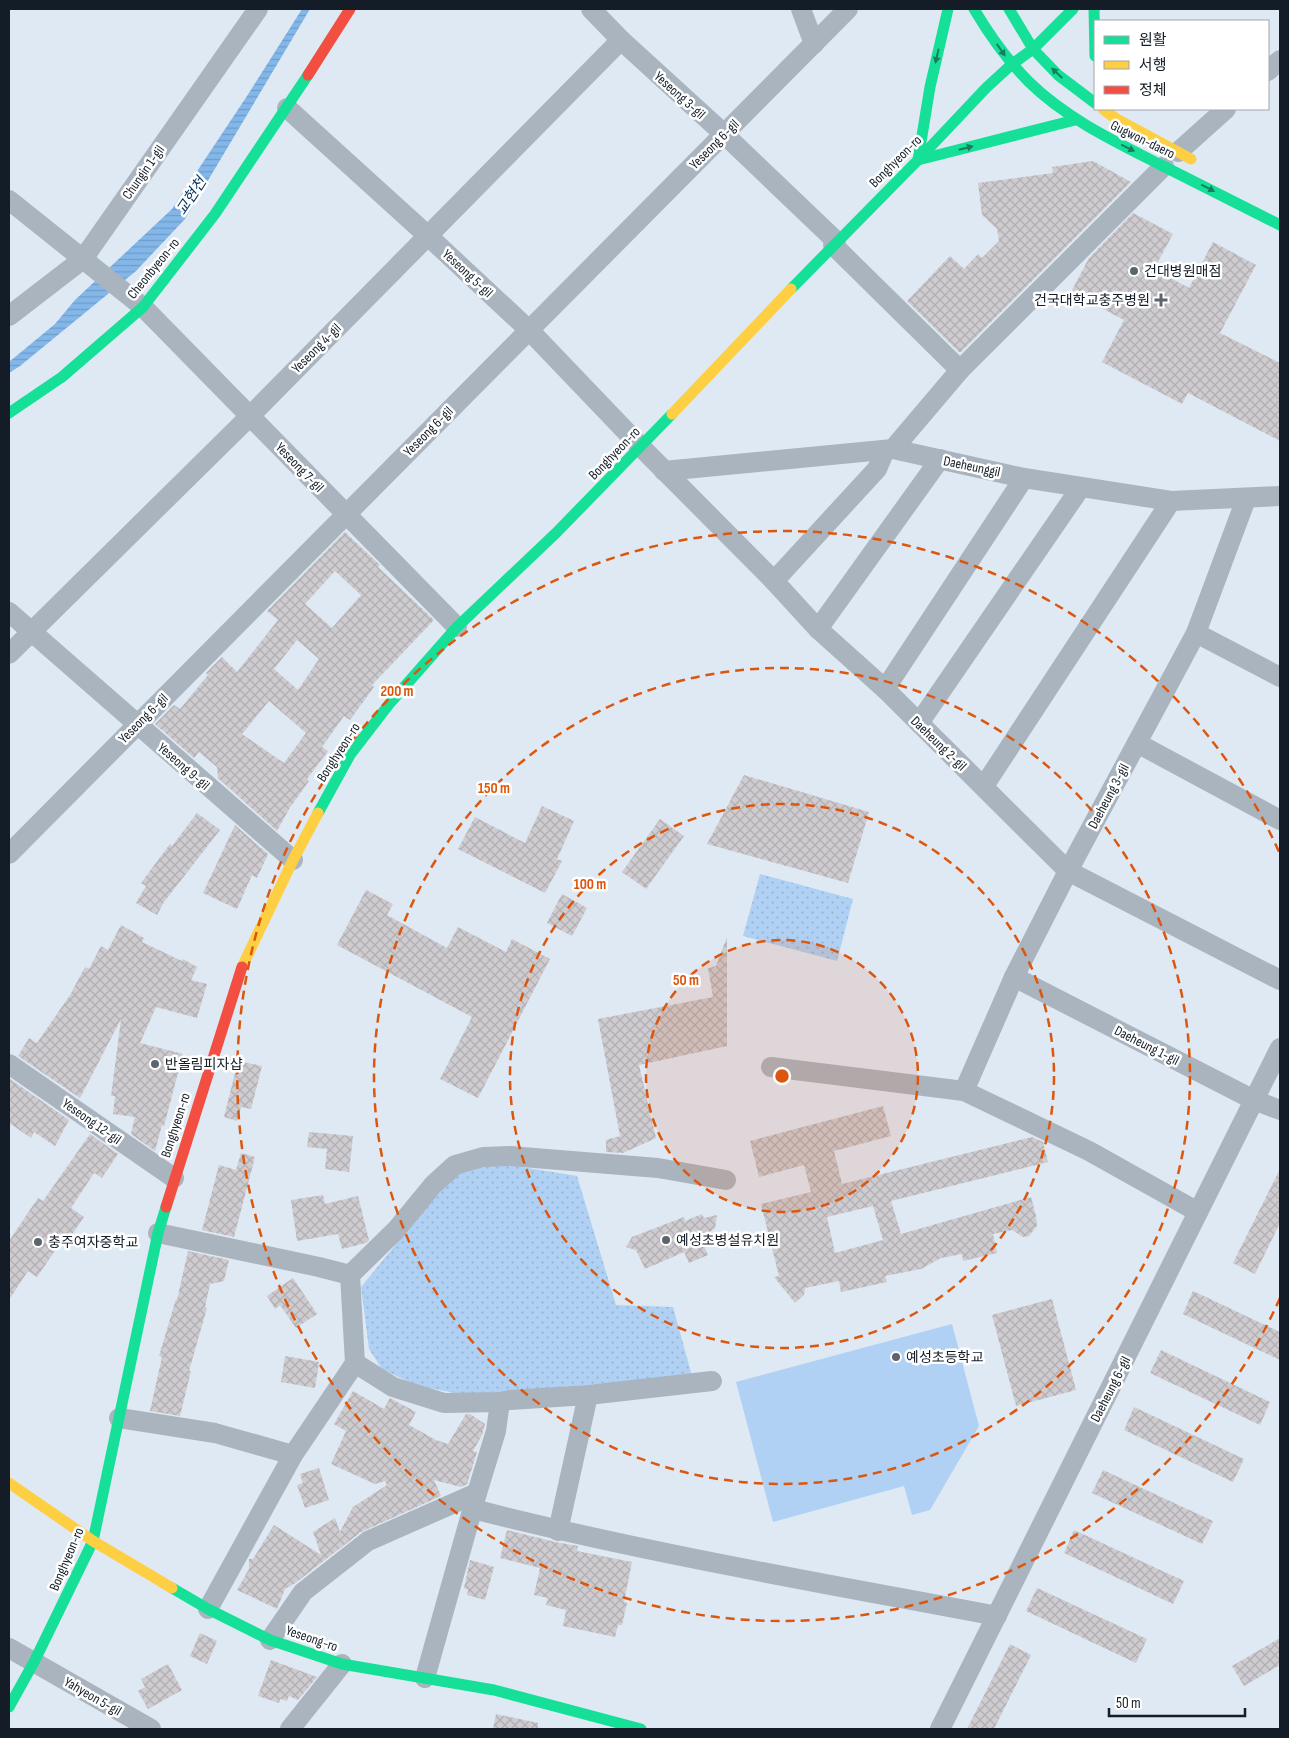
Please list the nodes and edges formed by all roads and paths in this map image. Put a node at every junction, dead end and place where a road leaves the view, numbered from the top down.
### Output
1 (258, 9) edge
2 (350, 9) edge
3 (591, 9) edge
4 (802, 9) edge
5 (848, 9) edge
6 (948, 9) edge
7 (974, 9) edge
8 (1009, 9) edge
9 (1073, 9) edge
10 (621, 40) junction
11 (814, 44) junction
12 (1033, 48) junction
13 (1280, 60) edge
14 (1011, 65) junction
15 (1269, 70) edge
16 (1094, 102) edge
17 (287, 108) junction
18 (1104, 110) edge
19 (1225, 110) edge
20 (1075, 120) junction
21 (724, 134) junction
22 (1171, 159) junction
23 (918, 160) junction
24 (1204, 166) dead end
25 (9, 200) edge
26 (1280, 224) edge
27 (428, 235) junction
28 (834, 243) junction
29 (83, 259) junction
30 (142, 307) junction
31 (9, 316) edge
32 (528, 330) junction
33 (960, 370) junction
34 (9, 413) edge
35 (250, 416) junction
36 (641, 448) junction
37 (889, 449) junction
38 (940, 459) junction
39 (664, 471) junction
40 (1024, 478) junction
41 (1081, 487) junction
42 (1280, 496) edge
43 (1246, 499) junction
44 (1171, 501) junction
45 (346, 514) junction
46 (774, 580) junction
47 (9, 612) edge
48 (457, 627) junction
49 (818, 629) junction
50 (31, 632) junction
51 (1196, 633) junction
52 (9, 654) edge
53 (1280, 677) edge
54 (885, 690) junction
55 (919, 723) junction
56 (137, 725) junction
57 (1138, 743) junction
58 (984, 786) junction
59 (1280, 820) edge
60 (9, 854) edge
61 (293, 860) junction
62 (1068, 870) junction
63 (1014, 977) junction
64 (1280, 980) edge
65 (1280, 1048) edge
66 (9, 1064) edge
67 (771, 1067) dead end
68 (964, 1091) junction
69 (1254, 1100) junction
70 (1280, 1110) edge
71 (174, 1178) junction
72 (726, 1180) dead end
73 (1198, 1212) junction
74 (158, 1233) junction
75 (350, 1275) junction
76 (355, 1363) junction
77 (712, 1381) dead end
78 (588, 1395) junction
79 (500, 1402) junction
80 (119, 1418) junction
81 (293, 1455) junction
82 (9, 1483) edge
83 (475, 1501) junction
84 (558, 1531) junction
85 (93, 1541) junction
86 (208, 1609) junction
87 (997, 1616) junction
88 (270, 1640) junction
89 (9, 1648) edge
90 (34, 1662) junction
91 (342, 1664) junction
92 (425, 1678) junction
93 (9, 1707) edge
94 (151, 1729) edge
95 (290, 1729) edge
96 (641, 1729) edge
97 (940, 1729) edge

1 - 29 street, Chungin 1-gil
2 - 17 street, Cheonbyeon-ro
3 - 10 street, Yeseong 3-gil
4 - 11 street
5 - 11 street, Yeseong 6-gil
6 -> 23 street
7 -> 14 street, Gugwon-daero
8 - 12 street
9 - 12 street, Bonghyeon-ro
10 - 21 street, Yeseong 3-gil
10 - 27 street, Yeseong 4-gil
11 - 21 street, Yeseong 6-gil
12 - 14 street, Bonghyeon-ro
16 -> 12 street
13 - 15 street
14 - 20 street, Gugwon-daero
14 - 23 street, Bonghyeon-ro
17 - 27 street, Yeseong 5-gil
17 - 30 street, Cheonbyeon-ro
18 - 22 street, Gugwon-daero
19 - 22 street
20 -> 22 street, Gugwon-daero
23 -> 20 street
21 - 28 street, Yeseong 3-gil
21 - 32 street, Yeseong 6-gil
22 - 24 street, Gugwon-daero
22 -> 26 street, Gugwon-daero
22 - 33 street
23 - 28 street, Bonghyeon-ro
25 - 29 street, Yeseong 7-gil
27 - 32 street, Yeseong 5-gil
27 - 35 street, Yeseong 4-gil
28 - 33 street, Yeseong 3-gil
28 - 36 street, Bonghyeon-ro
29 - 30 street, Yeseong 7-gil
29 - 31 street, Chungin 1-gil
30 - 34 street, Cheonbyeon-ro
30 - 35 street, Yeseong 7-gil
32 - 36 street, Yeseong 5-gil
32 - 45 street, Yeseong 6-gil
33 - 37 street
35 - 45 street, Yeseong 7-gil
35 - 50 street, Yeseong 4-gil
36 - 39 street, Daeheung 2-gil
36 - 48 street, Bonghyeon-ro
37 - 38 street, Daeheunggil
37 - 39 street, Daeheunggil
37 - 46 street
38 - 40 street, Daeheunggil
38 - 49 street
39 - 46 street, Daeheung 2-gil
40 - 41 street, Daeheunggil
40 - 54 street
41 - 44 street, Daeheunggil
41 - 55 street
42 - 43 street, Daeheunggil
43 - 44 street, Daeheunggil
43 - 51 street, Daeheung 3-gil
44 - 58 street
45 - 48 street, Yeseong 7-gil
45 - 56 street, Yeseong 6-gil
46 - 49 street, Daeheung 2-gil
47 - 50 street, Yeseong 9-gil
48 - 61 street, Bonghyeon-ro
49 - 54 street, Daeheung 2-gil
50 - 52 street, Yeseong 4-gil
50 - 56 street, Yeseong 9-gil
51 - 53 street
51 - 57 street, Daeheung 3-gil
54 - 55 street, Daeheung 2-gil
55 - 58 street, Daeheung 2-gil
56 - 60 street, Yeseong 6-gil
56 - 61 street, Yeseong 9-gil
57 - 59 street
57 - 62 street, Daeheung 3-gil
58 - 62 street, Daeheung 2-gil
61 - 71 street, Bonghyeon-ro
62 - 63 street, Daeheung 3-gil
62 - 64 street, Daeheung 2-gil
63 - 68 street, Daeheung 3-gil
63 - 69 street, Daeheung 1-gil
65 - 69 street, Daeheung 6-gil
66 - 71 street, Yeseong 12-gil
67 - 68 street
68 - 73 street
69 - 70 street, Daeheung 1-gil
69 - 73 street, Daeheung 6-gil
71 - 74 street, Bonghyeon-ro
72 - 75 street
73 - 87 street, Daeheung 6-gil
74 - 75 street
74 - 80 street, Bonghyeon-ro
75 - 76 street
76 - 79 street
76 - 81 street
77 - 78 street
78 - 79 street
78 - 84 street
79 - 83 street
80 - 81 street
80 - 85 street, Bonghyeon-ro
81 - 86 street
82 - 85 street, Yeseong-ro
83 - 84 street
83 - 88 street
83 - 92 street
84 - 87 street
85 - 86 street, Yeseong-ro
85 - 90 street, Bonghyeon-ro
86 - 88 street, Yeseong-ro
87 - 97 street, Daeheung 6-gil
88 - 91 street, Yeseong-ro
89 - 90 street, Yahyeon 5-gil
90 - 93 street, Bonghyeon-ro
90 - 94 street, Yahyeon 5-gil
91 - 92 street, Yeseong-ro
91 - 95 street
92 - 96 street, Yeseong-ro

